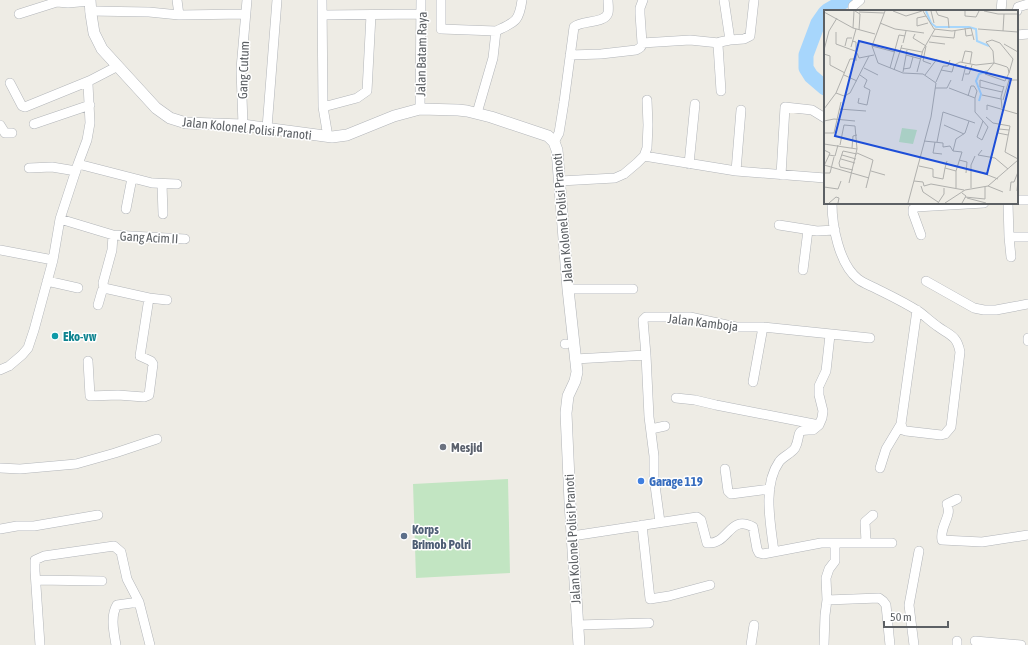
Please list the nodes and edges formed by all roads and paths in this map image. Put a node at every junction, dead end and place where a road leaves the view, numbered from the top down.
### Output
1 (177, 0) edge
2 (247, 0) edge
3 (277, 0) edge
4 (322, 0) edge
5 (421, 0) edge
6 (441, 0) edge
7 (522, 0) edge
8 (608, 0) edge
9 (644, 0) edge
10 (724, 0) edge
11 (754, 0) edge
12 (860, 0) edge
13 (1002, 0) edge
14 (90, 4) edge
15 (1028, 4) edge
16 (853, 10) edge
17 (1001, 10) edge
18 (1017, 10) edge
19 (19, 14) dead end
20 (245, 14) junction
21 (371, 14) junction
22 (422, 14) junction
23 (179, 15) junction
24 (323, 15) junction
25 (496, 31) junction
26 (1028, 34) edge
27 (1018, 35) edge
28 (730, 40) junction
29 (642, 42) junction
30 (719, 43) junction
31 (570, 55) junction
32 (118, 66) junction
33 (89, 81) junction
34 (10, 83) dead end
35 (721, 91) dead end
36 (647, 100) dead end
37 (695, 104) dead end
38 (90, 105) junction
39 (323, 107) junction
40 (420, 109) junction
41 (741, 110) dead end
42 (478, 114) junction
43 (824, 117) edge
44 (34, 124) dead end
45 (0, 125) edge
46 (243, 125) junction
47 (267, 128) junction
48 (327, 131) dead end
49 (12, 133) dead end
50 (554, 142) junction
51 (644, 156) junction
52 (689, 164) junction
53 (77, 167) junction
54 (29, 168) dead end
55 (736, 171) junction
56 (781, 175) junction
57 (132, 178) junction
58 (824, 178) edge
59 (560, 181) junction
60 (162, 184) junction
61 (177, 184) dead end
62 (832, 204) edge
63 (967, 204) edge
64 (1008, 204) edge
65 (126, 209) dead end
66 (163, 214) dead end
67 (60, 219) junction
68 (779, 225) dead end
69 (808, 230) junction
70 (835, 230) junction
71 (113, 235) junction
72 (921, 235) dead end
73 (1009, 237) junction
74 (1028, 237) edge
75 (185, 239) dead end
76 (0, 250) edge
77 (1011, 257) dead end
78 (53, 260) junction
79 (802, 270) dead end
80 (47, 281) junction
81 (926, 281) dead end
82 (78, 288) dead end
83 (104, 288) junction
84 (568, 289) junction
85 (633, 290) dead end
86 (149, 298) junction
87 (167, 300) dead end
88 (1028, 304) edge
89 (98, 305) dead end
90 (917, 310) junction
91 (762, 327) junction
92 (830, 335) junction
93 (870, 338) dead end
94 (1028, 338) edge
95 (1028, 341) edge
96 (646, 355) junction
97 (575, 359) junction
98 (88, 361) dead end
99 (0, 370) edge
100 (752, 382) dead end
101 (676, 398) dead end
102 (901, 424) junction
103 (819, 425) junction
104 (665, 426) dead end
105 (651, 429) junction
106 (157, 439) dead end
107 (0, 468) edge
108 (880, 468) dead end
109 (725, 469) dead end
110 (770, 489) junction
111 (957, 499) dead end
112 (98, 515) dead end
113 (873, 515) dead end
114 (660, 522) junction
115 (642, 525) junction
116 (0, 529) edge
117 (1028, 535) edge
118 (572, 536) junction
119 (835, 542) junction
120 (866, 542) junction
121 (892, 543) dead end
122 (919, 551) dead end
123 (774, 552) junction
124 (36, 580) junction
125 (102, 581) dead end
126 (710, 585) dead end
127 (827, 600) junction
128 (139, 602) junction
129 (649, 623) dead end
130 (577, 625) junction
131 (754, 625) dead end
132 (975, 641) dead end
133 (40, 645) edge
134 (116, 645) edge
135 (150, 645) edge
136 (578, 645) edge
137 (751, 645) edge
138 (824, 645) edge
139 (890, 645) edge
140 (914, 645) edge
141 (1021, 645) edge

1 - 23 street
2 - 20 street, Gang Cutum
3 - 47 street
4 - 24 street
5 - 22 street, Jalan Batam Raya
6 - 25 street
7 - 25 street
8 - 31 street
9 - 29 street
10 - 28 street
11 - 28 street
12 - 16 street
13 - 17 street
14 - 19 street
14 - 23 street
14 - 32 street, Jalan Kolonel Polisi Pranoti
15 - 18 street
20 - 23 street
20 - 46 street, Gang Cutum
21 - 22 street
21 - 24 street
21 - 39 street
22 - 40 street, Jalan Batam Raya
24 - 39 street
25 - 42 street
26 - 27 street
28 - 30 street
29 - 30 street
29 - 31 street
30 - 35 street
31 - 50 street
32 - 33 street
32 - 46 street, Jalan Kolonel Polisi Pranoti
33 - 34 street
33 - 38 street
36 - 51 street
37 - 52 street
38 - 44 street
38 - 53 street
39 - 48 street
40 - 42 street, Jalan Kolonel Polisi Pranoti
40 - 47 street, Jalan Kolonel Polisi Pranoti
41 - 55 street
42 - 50 street, Jalan Kolonel Polisi Pranoti
43 - 56 street
45 - 49 street
46 - 47 street, Jalan Kolonel Polisi Pranoti
50 - 59 street, Jalan Kolonel Polisi Pranoti
51 - 52 street
51 - 59 street
52 - 55 street
53 - 54 street
53 - 57 street
53 - 67 street
55 - 56 street
56 - 58 street
57 - 60 street
57 - 65 street
59 - 84 street, Jalan Kolonel Polisi Pranoti
60 - 61 street
60 - 66 street
62 - 70 street
63 - 72 street
64 - 73 street
67 - 71 street, Gang Acim II
67 - 78 street
68 - 69 street
69 - 70 street
69 - 79 street
70 - 90 street
71 - 75 street, Gang Acim II
71 - 83 street, Gang Acim II
73 - 74 street
73 - 77 street
76 - 78 street
78 - 80 street
80 - 82 street
80 - 99 street
81 - 88 street
83 - 86 street
83 - 89 street, Gang Acim II
84 - 85 street
84 - 97 street, Jalan Kolonel Polisi Pranoti
86 - 87 street
86 - 98 street
90 - 102 street
90 - 102 street
91 - 92 street, Jalan Kamboja
91 - 96 street, Jalan Kamboja
91 - 100 street
92 - 93 street, Jalan Kamboja
92 - 103 street
94 - 95 street
96 - 97 street
96 - 105 street
97 - 118 street, Jalan Kolonel Polisi Pranoti
101 - 103 street
102 - 108 street
103 - 110 street
104 - 105 street
105 - 114 street
106 - 107 street
109 - 110 street
110 - 123 street
111 - 117 street
112 - 116 street
113 - 120 street
114 - 115 street
114 - 123 street
115 - 118 street
115 - 126 street
118 - 130 street, Jalan Kolonel Polisi Pranoti
119 - 120 street
119 - 123 street
119 - 127 street
120 - 121 street
122 - 140 street
124 - 125 street
124 - 128 street
124 - 133 street
127 - 138 street
127 - 139 street
128 - 134 street
128 - 135 street
129 - 130 street
130 - 136 street, Jalan Kolonel Polisi Pranoti
131 - 137 street
132 - 141 street

